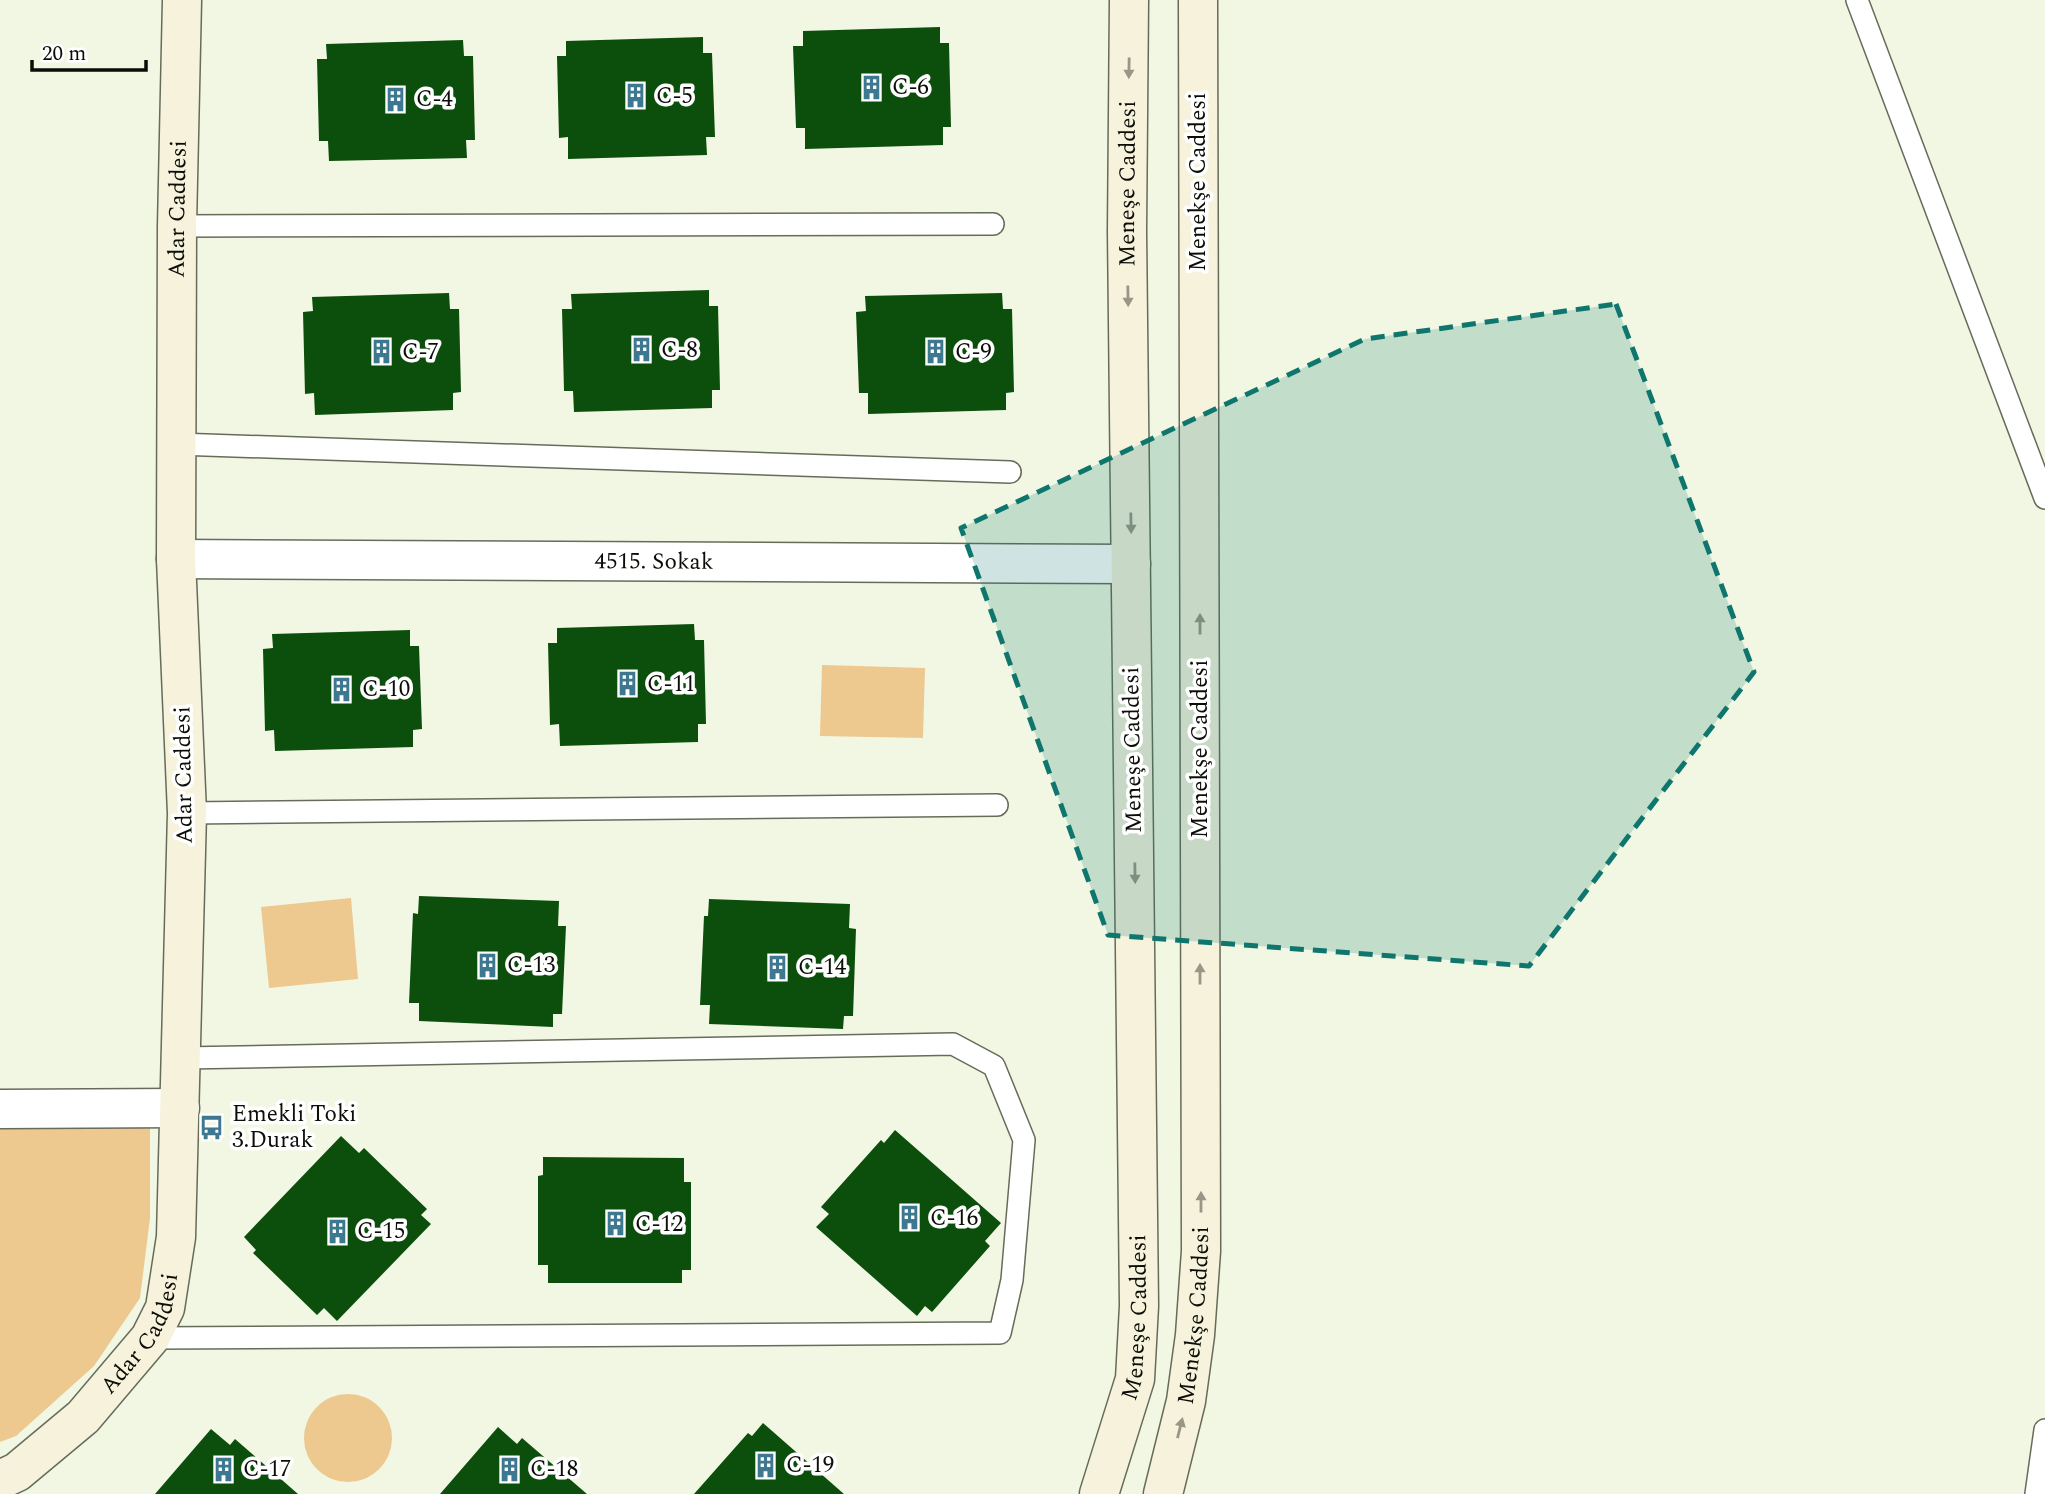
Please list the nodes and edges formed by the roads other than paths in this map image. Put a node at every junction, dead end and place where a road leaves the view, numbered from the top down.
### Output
1 (182, 0) edge
2 (1129, 0) edge
3 (1198, 0) edge
4 (1857, 0) edge
5 (993, 223) dead end
6 (177, 226) junction
7 (177, 444) junction
8 (1010, 472) dead end
9 (2045, 498) edge
10 (176, 559) junction
11 (1131, 564) junction
12 (996, 805) dead end
13 (187, 813) junction
14 (182, 1058) junction
15 (180, 1108) junction
16 (0, 1109) edge
17 (150, 1338) junction
18 (2045, 1430) edge
19 (0, 1480) edge
20 (1099, 1494) edge
21 (1163, 1494) edge
22 (2036, 1494) edge

1 - 6 street, Adar Caddesi
2 -> 11 street, Meneşe Caddesi
21 -> 3 street, Menekşe Caddesi
4 - 9 lane
5 - 6 lane
6 - 7 street, Adar Caddesi
7 - 8 lane
7 - 10 street, Adar Caddesi
10 - 11 street, 4515. Sokak
10 - 13 street, Adar Caddesi
11 -> 20 street, Meneşe Caddesi
12 - 13 lane
13 - 14 street, Adar Caddesi
14 - 15 street, Adar Caddesi
14 - 17 lane
15 - 16 street
15 - 17 street, Adar Caddesi
17 - 19 street, Adar Caddesi
18 - 22 lane

